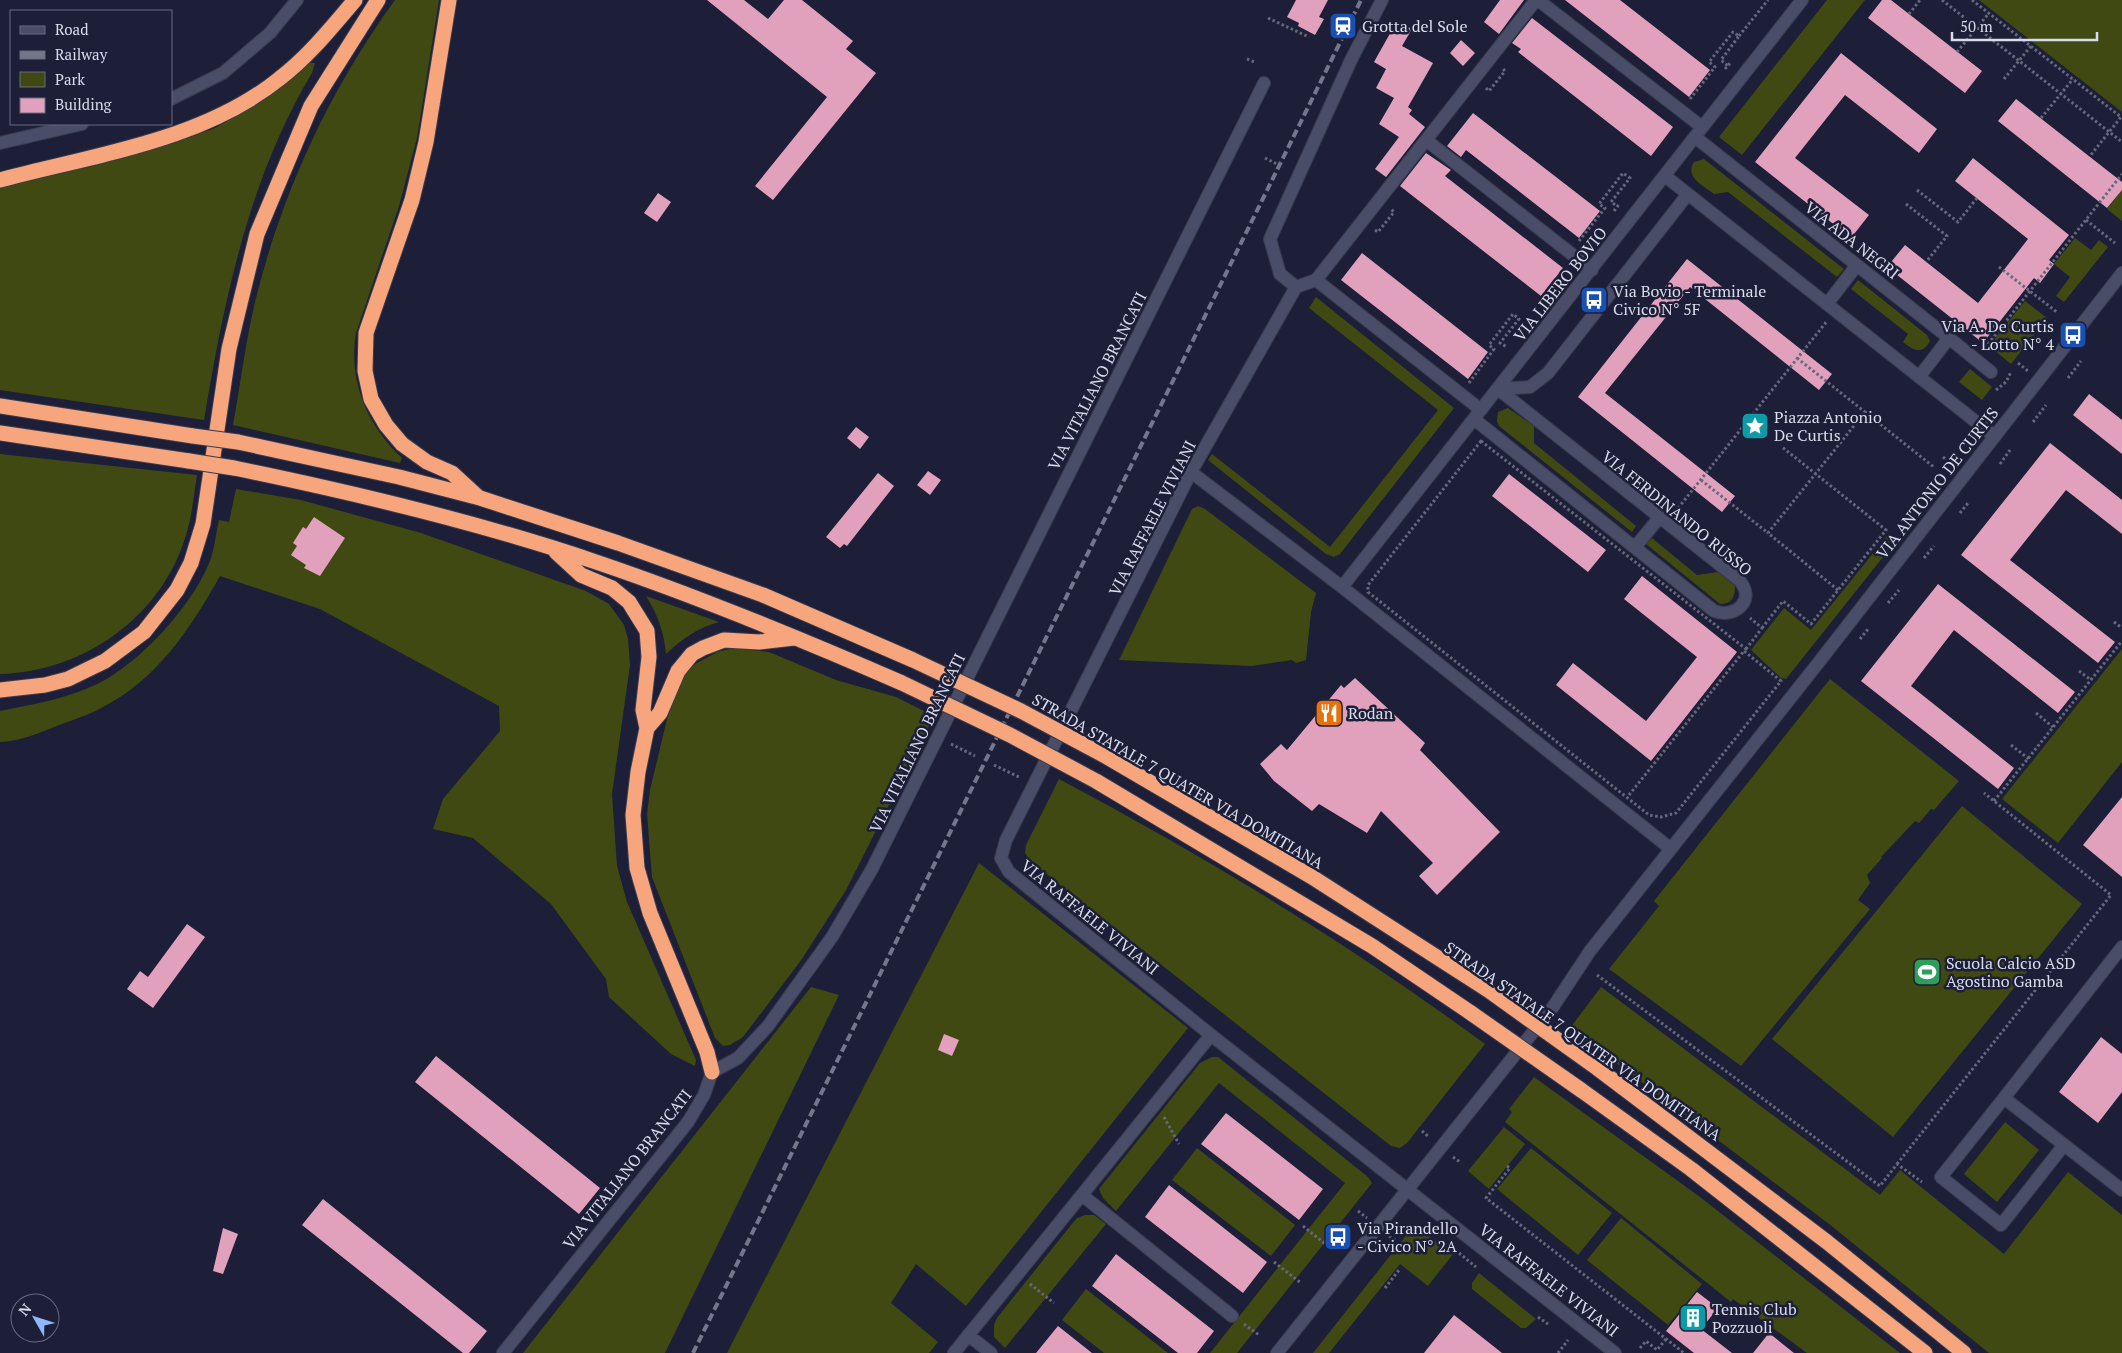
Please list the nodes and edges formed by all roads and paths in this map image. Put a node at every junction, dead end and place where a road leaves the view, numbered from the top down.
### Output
1 (297, 0) edge
2 (355, 0) edge
3 (378, 0) edge
4 (449, 0) edge
5 (1382, 0) edge
6 (1537, 0) edge
7 (1768, 0) edge
8 (1802, 0) edge
9 (1942, 0) edge
10 (1972, 0) edge
11 (1919, 1) edge
12 (1989, 13) junction
13 (1909, 14) dead end
14 (1268, 18) dead end
15 (1978, 28) junction
16 (1739, 36) junction
17 (1309, 37) dead end
18 (2030, 46) junction
19 (1958, 52) dead end
20 (1247, 59) dead end
21 (1506, 60) dead end
22 (2019, 60) junction
23 (1254, 62) dead end
24 (1731, 62) dead end
25 (2073, 78) junction
26 (2004, 80) dead end
27 (1264, 83) dead end
28 (2061, 94) junction
29 (1479, 95) dead end
30 (172, 98) edge
31 (1688, 102) dead end
32 (2041, 118) dead end
33 (78, 125) edge
34 (1699, 132) junction
35 (2109, 132) junction
36 (1426, 140) junction
37 (2122, 142) edge
38 (0, 143) edge
39 (2090, 156) dead end
40 (1265, 158) dead end
41 (1283, 167) dead end
42 (2122, 174) edge
43 (1665, 176) junction
44 (0, 180) edge
45 (1917, 190) dead end
46 (1688, 194) junction
47 (1977, 198) dead end
48 (1397, 202) dead end
49 (1620, 203) dead end
50 (1906, 204) dead end
51 (1617, 206) junction
52 (1614, 211) dead end
53 (2086, 220) junction
54 (1370, 237) dead end
55 (1570, 238) dead end
56 (2115, 243) dead end
57 (1926, 262) dead end
58 (1858, 265) junction
59 (1999, 266) dead end
60 (1592, 270) junction
61 (2122, 273) edge
62 (1316, 280) junction
63 (1296, 287) junction
64 (2030, 291) junction
65 (1831, 308) junction
66 (2058, 313) dead end
67 (1950, 338) junction
68 (1507, 347) dead end
69 (1983, 350) dead end
70 (1798, 358) junction
71 (2081, 361) dead end
72 (1991, 372) dead end
73 (1919, 377) junction
74 (2068, 378) dead end
75 (1467, 384) dead end
76 (1498, 389) junction
77 (2046, 405) dead end
78 (0, 406) edge
79 (1865, 412) junction
80 (1478, 415) junction
81 (1749, 420) junction
82 (2033, 422) dead end
83 (1754, 424) dead end
84 (0, 433) edge
85 (1994, 436) junction
86 (1782, 447) dead end
87 (2010, 450) dead end
88 (2000, 464) dead end
89 (1935, 468) dead end
90 (1191, 472) junction
91 (1816, 474) junction
92 (1701, 480) junction
93 (480, 498) junction
94 (1968, 503) dead end
95 (1960, 513) dead end
96 (1663, 520) junction
97 (1768, 533) junction
98 (1934, 546) dead end
99 (1635, 547) junction
100 (551, 548) junction
101 (1924, 558) dead end
102 (1342, 586) junction
103 (1838, 590) junction
104 (1899, 590) dead end
105 (1888, 603) dead end
106 (1739, 609) junction
107 (2114, 622) dead end
108 (1762, 628) junction
109 (2122, 628) edge
110 (1868, 629) dead end
111 (797, 638) junction
112 (1860, 639) dead end
113 (2122, 641) edge
114 (1745, 650) junction
115 (2079, 671) dead end
116 (2091, 680) junction
117 (0, 690) edge
118 (1765, 702) dead end
119 (2036, 713) dead end
120 (647, 728) junction
121 (2053, 728) junction
122 (948, 743) dead end
123 (2011, 745) dead end
124 (974, 756) dead end
125 (2028, 758) junction
126 (994, 765) dead end
127 (1022, 779) dead end
128 (1984, 793) dead end
129 (1627, 798) junction
130 (1994, 801) junction
131 (1681, 808) dead end
132 (1671, 849) junction
133 (2122, 947) edge
134 (1597, 975) dead end
135 (1211, 1035) junction
136 (712, 1072) junction
137 (2004, 1098) junction
138 (1156, 1103) junction
139 (1180, 1144) dead end
140 (2064, 1145) junction
141 (1897, 1164) junction
142 (1507, 1166) dead end
143 (1922, 1182) dead end
144 (2119, 1183) edge
145 (1408, 1189) junction
146 (1082, 1195) junction
147 (1303, 1226) dead end
148 (1330, 1247) dead end
149 (1459, 1253) dead end
150 (1274, 1262) dead end
151 (1476, 1267) dead end
152 (1399, 1270) dead end
153 (1018, 1274) junction
154 (1301, 1283) dead end
155 (1385, 1288) dead end
156 (1054, 1303) dead end
157 (1232, 1316) dead end
158 (1538, 1317) dead end
159 (1548, 1324) dead end
160 (968, 1335) junction
161 (1666, 1339) junction
162 (1568, 1340) dead end
163 (1640, 1348) dead end
164 (503, 1353) edge
165 (954, 1353) edge
166 (991, 1353) edge
167 (1277, 1353) edge
168 (1558, 1353) edge
169 (1615, 1353) edge
170 (1684, 1353) edge
171 (1925, 1353) edge
172 (1964, 1353) edge

1 - 30 street
2 - 44 highway
3 - 117 highway
4 - 93 highway
5 - 63 street
6 - 34 street, VIA ADA NEGRI
6 - 36 street
7 - 16 path
8 - 34 street, VIA LIBERO BOVIO
9 - 15 path
10 - 12 path
11 - 13 path
12 - 15 path
12 - 18 path
14 - 17 path
15 - 19 path
15 - 22 path
16 - 24 path
16 - 31 path
18 - 22 path
18 - 25 path
20 - 23 path
21 - 29 path
22 - 26 path
22 - 28 path
25 - 28 path
25 - 35 path
27 - 136 street, VIA VITALIANO BRANCATI
28 - 32 path
28 - 35 path
33 - 38 street
34 - 43 street, VIA LIBERO BOVIO
34 - 58 street, VIA ADA NEGRI
35 - 37 path
35 - 39 path
36 - 60 street
36 - 62 street
40 - 41 path
42 - 53 path
43 - 46 street
43 - 60 street, VIA LIBERO BOVIO
45 - 47 path
46 - 65 street
46 - 76 street
48 - 54 path
49 - 51 path
50 - 57 path
51 - 52 path
51 - 55 path
53 - 56 path
53 - 64 path
58 - 65 street
58 - 67 street, VIA ADA NEGRI
59 - 64 path
60 - 76 street, VIA LIBERO BOVIO
61 - 85 street, VIA ANTONIO DE CURTIS
62 - 63 street
62 - 80 street
63 - 90 street, VIA RAFFAELE VIVIANI
64 - 66 path
64 - 69 path
65 - 70 path
65 - 73 street
67 - 72 street, VIA ADA NEGRI
67 - 73 street
68 - 75 path
70 - 79 path
70 - 81 path
71 - 74 path
73 - 85 street
76 - 80 street, VIA LIBERO BOVIO
76 - 96 street, VIA FERDINANDO RUSSO
77 - 82 path
78 - 93 highway, STRADA STATALE 7 QUATER VIA DOMITIANA, bridge
79 - 89 path
79 - 91 path
80 - 99 street
80 - 102 street, VIA LIBERO BOVIO
81 - 83 path
81 - 92 path
84 - 100 highway, bridge
85 - 132 street, VIA ANTONIO DE CURTIS
86 - 91 path
87 - 88 path
90 - 102 street
90 - 135 street, VIA RAFFAELE VIVIANI
91 - 97 path
91 - 103 path
92 - 96 path
92 - 97 path
93 - 172 highway, STRADA STATALE 7 QUATER VIA DOMITIANA, bridge
94 - 95 path
96 - 99 street
96 - 106 street, VIA FERDINANDO RUSSO
97 - 103 path
98 - 101 path
99 - 106 street
100 - 111 highway
100 - 120 highway
102 - 132 street
103 - 108 path
104 - 105 path
106 - 108 path
107 - 109 path
108 - 114 path
110 - 112 path
111 - 120 highway
111 - 171 highway, bridge
113 - 116 path
114 - 118 path
114 - 129 path
114 - 129 path
115 - 116 path
116 - 121 path
119 - 121 path
120 - 136 highway
121 - 125 path
122 - 124 path
123 - 125 path
125 - 130 path
126 - 127 path
128 - 130 path
129 - 131 path
130 - 141 path
132 - 145 street, VIA ANTONIO DE CURTIS
133 - 137 street
134 - 141 path
135 - 138 street
135 - 145 street, VIA RAFFAELE VIVIANI
136 - 164 street, VIA VITALIANO BRANCATI
137 - 140 street
137 - 140 street
138 - 139 path
138 - 146 street
140 - 144 street
141 - 143 path
142 - 161 path
145 - 167 street, VIA ANTONIO DE CURTIS
145 - 169 street, VIA RAFFAELE VIVIANI
146 - 153 street
146 - 157 street
147 - 148 path
149 - 151 path
150 - 154 path
152 - 155 path
153 - 156 path
153 - 160 street
158 - 159 path
160 - 165 street
160 - 166 street
161 - 163 path
161 - 170 path
162 - 168 path

